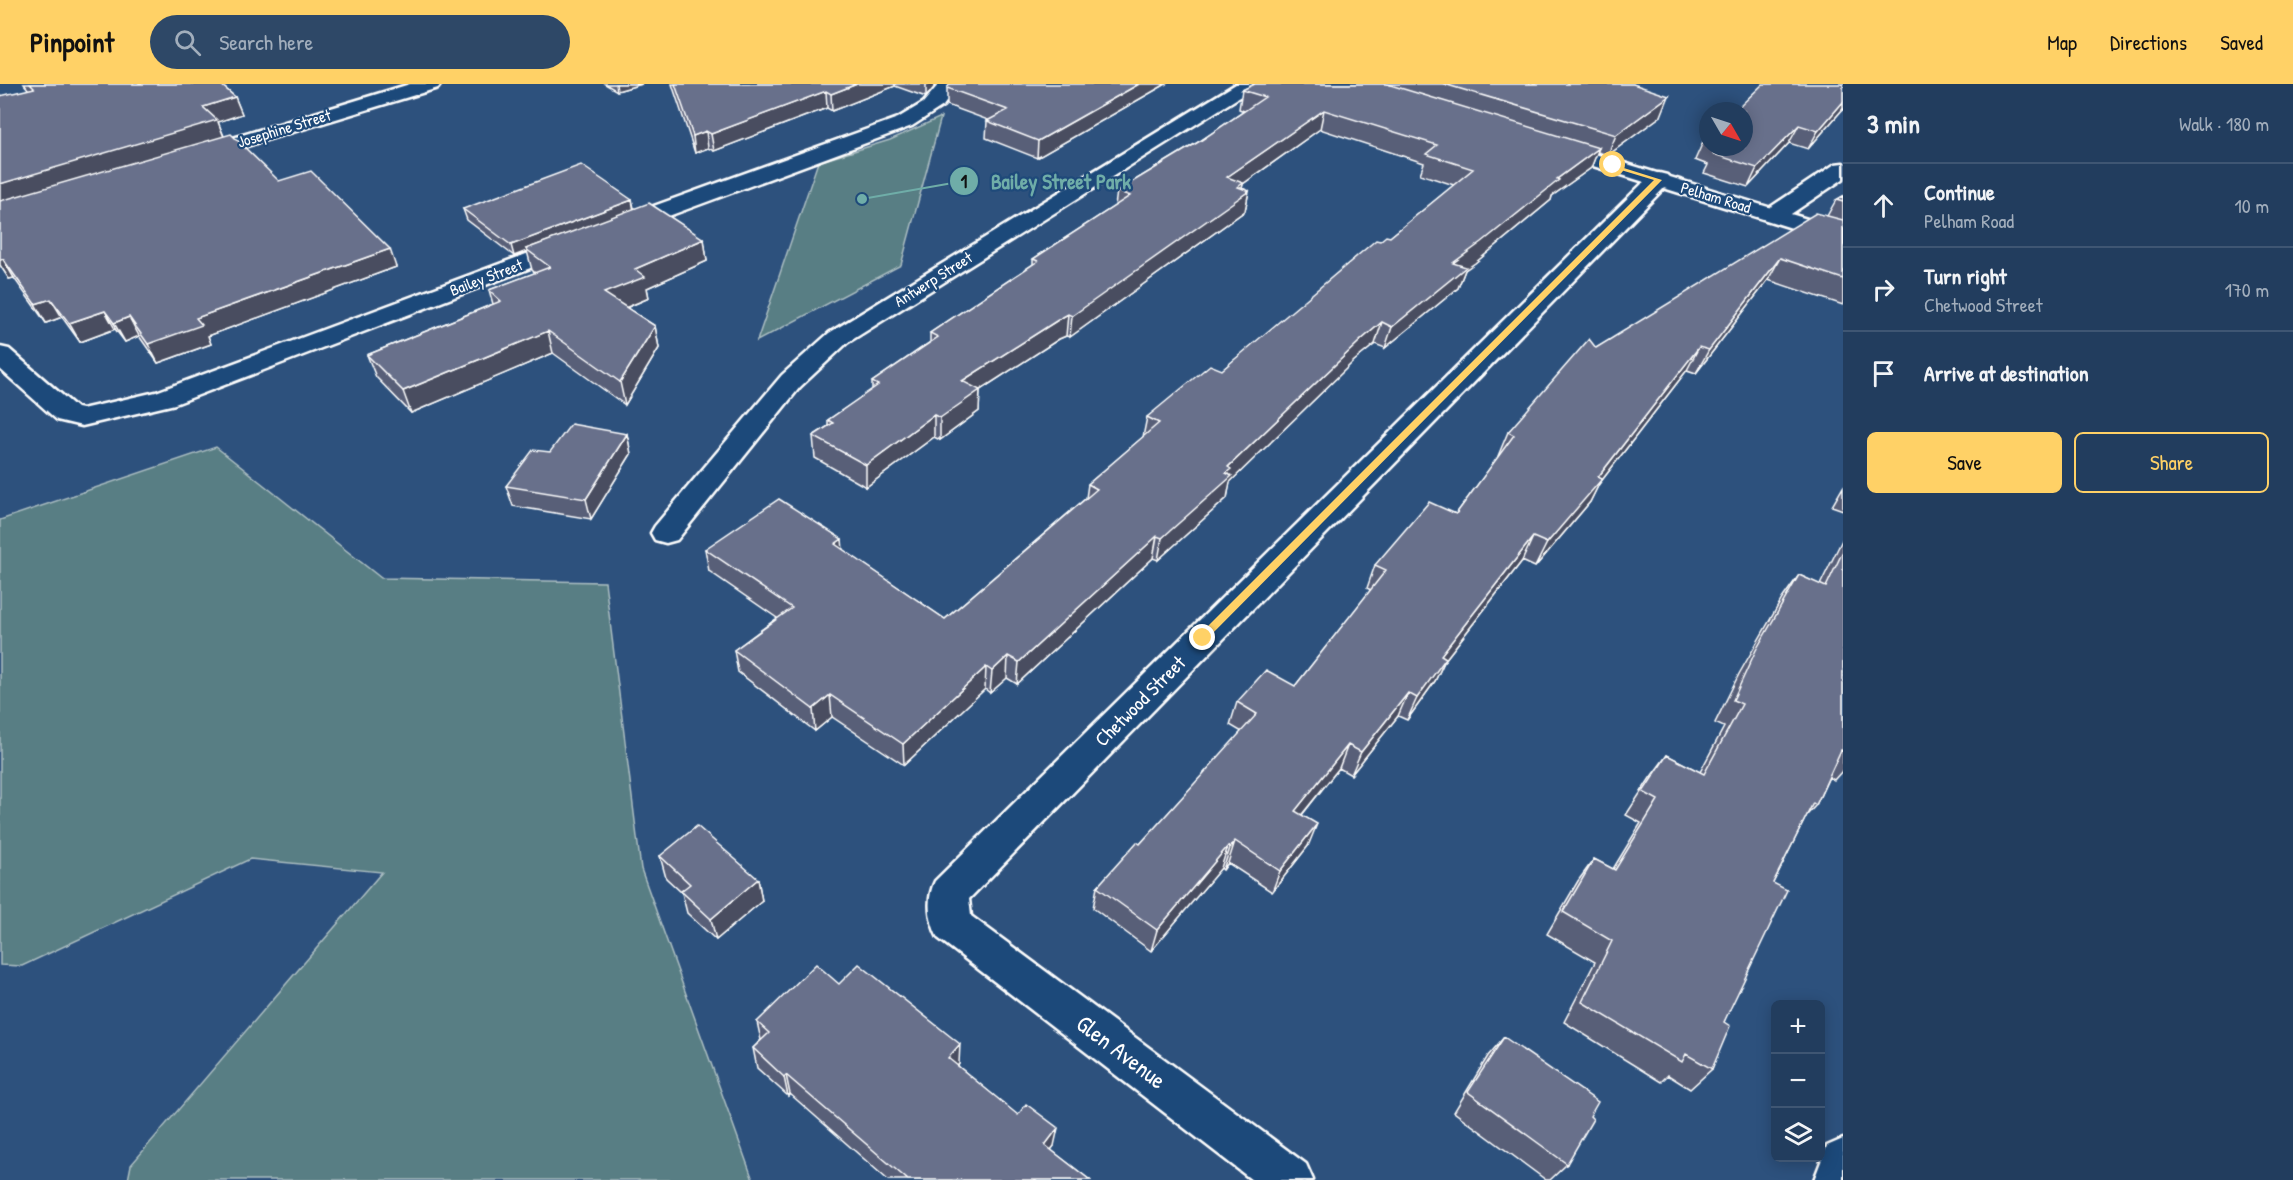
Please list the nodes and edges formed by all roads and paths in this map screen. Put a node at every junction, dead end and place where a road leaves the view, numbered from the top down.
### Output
1 (431, 84) edge
2 (950, 84) edge
3 (1250, 84) edge
4 (1533, 141) edge
5 (182, 159) edge
6 (1843, 169) edge
7 (1659, 180) junction
8 (1774, 215) junction
9 (1843, 237) edge
10 (0, 355) edge
11 (666, 533) dead end
12 (952, 925) joint
13 (1843, 1162) edge
14 (1290, 1180) edge
15 (1837, 1180) edge

1 - 5 street, Josephine Street
2 - 10 street, Bailey Street
3 - 11 street, Antwerp Street
4 - 7 street, Pelham Road
6 - 8 street
7 - 8 street, Pelham Road
7 - 12 street, Chetwood Street
8 - 9 street, Pelham Road
12 - 14 street, Glen Avenue
13 - 15 street

